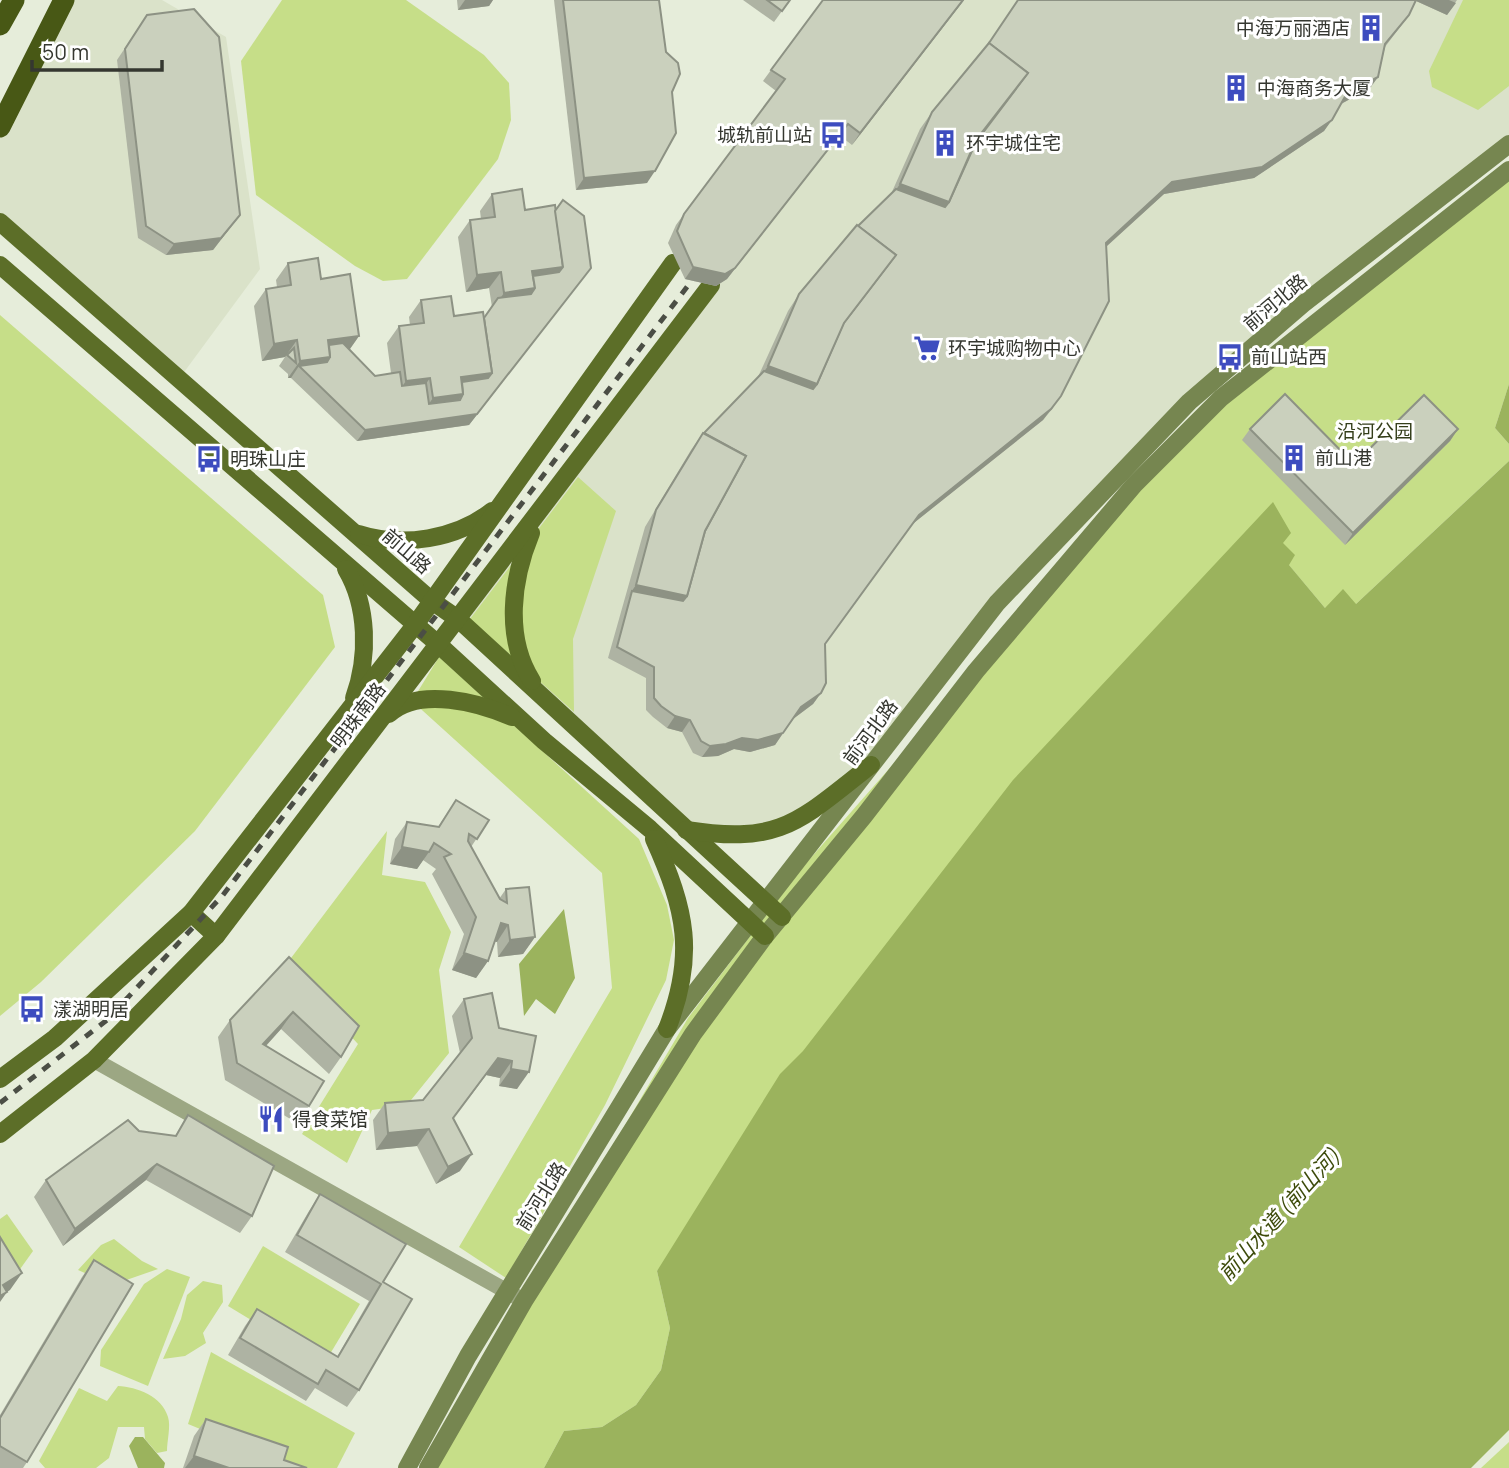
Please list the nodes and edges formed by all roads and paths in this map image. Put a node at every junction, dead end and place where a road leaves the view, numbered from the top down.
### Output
1 (14, 0) edge
2 (64, 0) edge
3 (0, 25) edge
4 (0, 127) edge
5 (1509, 144) edge
6 (1509, 170) edge
7 (0, 222) edge
8 (673, 263) dead end
9 (0, 265) edge
10 (711, 285) edge
11 (503, 502) junction
12 (542, 508) junction
13 (354, 532) junction
14 (335, 555) junction
15 (432, 601) junction
16 (458, 619) junction
17 (415, 625) junction
18 (438, 644) junction
19 (545, 698) junction
20 (348, 711) junction
21 (379, 723) junction
22 (527, 725) junction
23 (871, 765) junction
24 (650, 829) junction
25 (686, 830) junction
26 (766, 902) junction
27 (191, 913) junction
28 (782, 916) junction
29 (750, 922) junction
30 (216, 936) junction
31 (765, 936) junction
32 (667, 1029) junction
33 (94, 1060) junction
34 (0, 1079) edge
35 (0, 1134) edge
36 (506, 1292) junction
37 (524, 1301) junction
38 (407, 1468) edge
39 (428, 1468) edge

1 - 3 highway
2 - 4 highway
5 - 23 main road, 前河北路
6 - 28 main road
7 - 13 main road, 前山路
8 - 11 main road, 明珠南路
9 - 14 main road
10 - 12 main road, 明珠南路
11 - 13 main road
11 - 15 main road, 明珠南路
12 - 16 main road, 明珠南路
12 - 19 main road
13 - 15 main road, 前山路
14 - 17 main road
14 - 20 main road
15 - 16 main road, 前山路
15 - 17 main road, 明珠南路
16 - 18 main road, 明珠南路
16 - 19 main road, 前山路
17 - 18 main road
17 - 20 main road, 明珠南路
18 - 21 main road, 明珠南路
18 - 22 main road
19 - 25 main road, 前山路
20 - 27 main road, 明珠南路
21 - 22 main road
21 - 30 main road, 明珠南路
22 - 24 main road
23 - 25 main road
23 - 26 main road, 前河北路
24 - 29 main road
24 - 32 main road
25 - 26 main road, 前山路
26 - 28 main road, 前山路
26 - 29 main road, 前河北路
27 - 30 main road
27 - 34 main road, 明珠南路
28 - 31 main road
29 - 31 main road
29 - 32 main road, 前河北路
30 - 33 main road, 明珠南路
31 - 37 main road
32 - 36 main road, 前河北路
33 - 35 main road, 明珠南路
33 - 36 street
36 - 37 street
36 - 38 main road, 前河北路
37 - 39 main road

